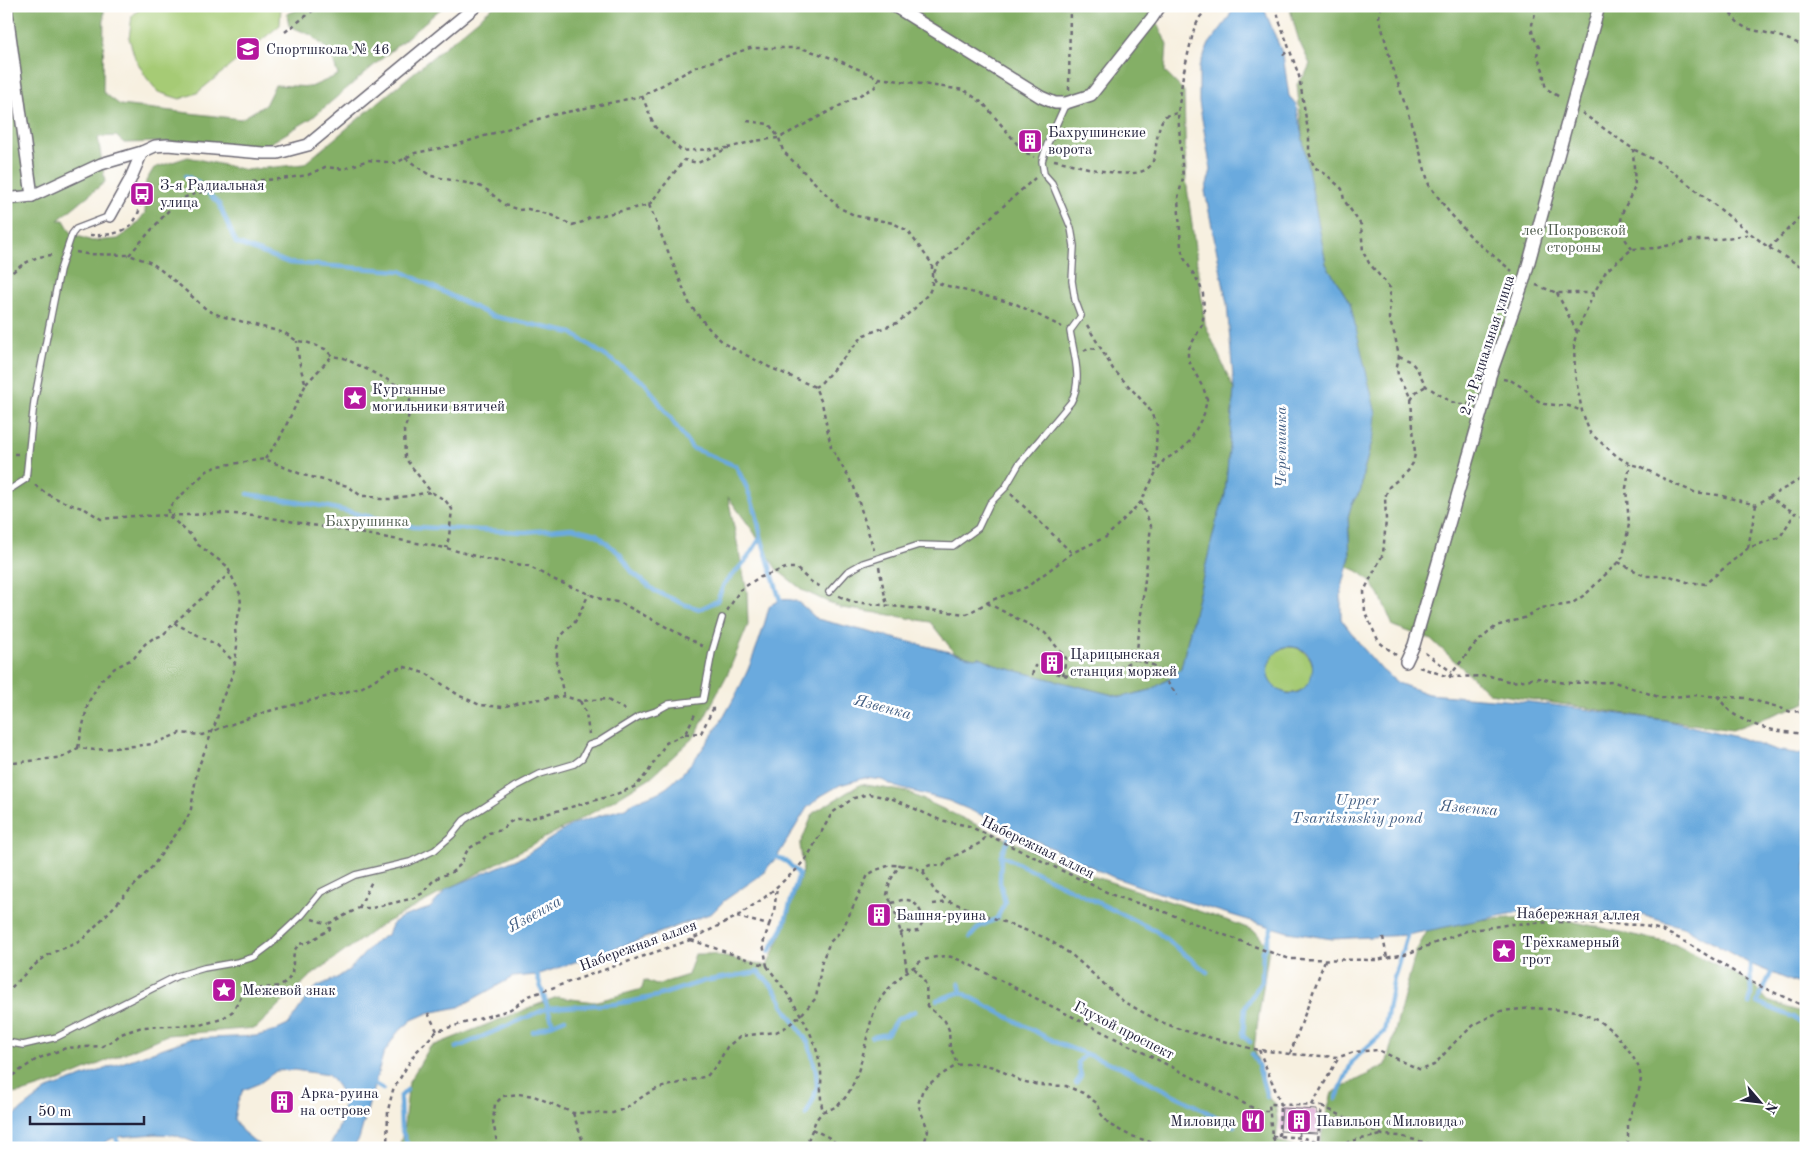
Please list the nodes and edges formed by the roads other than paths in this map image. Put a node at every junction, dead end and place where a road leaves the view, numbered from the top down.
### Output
1 (6, 6) edge
2 (476, 6) edge
3 (894, 6) edge
4 (1160, 6) edge
5 (1599, 6) edge
6 (1068, 99) junction
7 (142, 152) junction
8 (32, 196) junction
9 (6, 199) edge
10 (110, 216) joint
11 (6, 492) edge
12 (829, 592) road end
13 (722, 618) road end
14 (1406, 662) road end
15 (6, 1042) edge

1 - 8 street
2 - 7 street
3 - 6 street
4 - 6 street
5 - 14 street, 2-я Радиальная улица
6 - 12 lane
7 - 8 street
7 - 10 street
8 - 9 street
10 - 11 lane
13 - 15 lane

